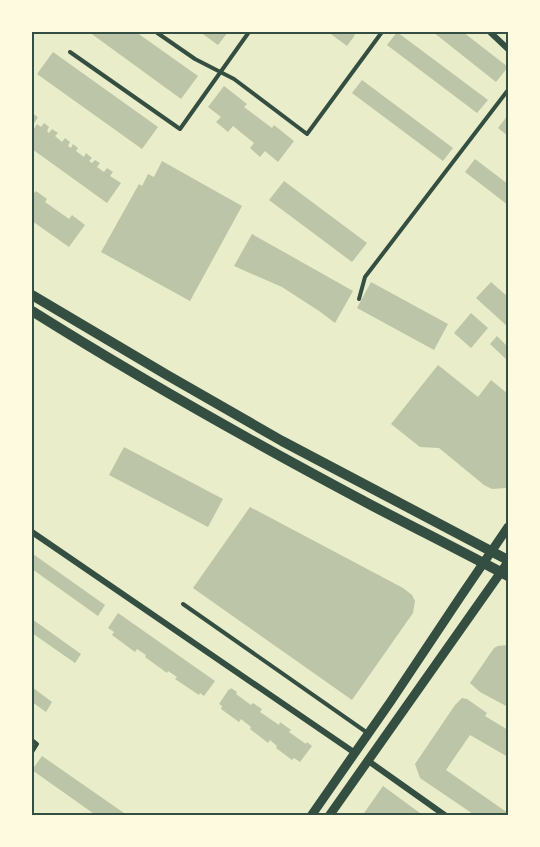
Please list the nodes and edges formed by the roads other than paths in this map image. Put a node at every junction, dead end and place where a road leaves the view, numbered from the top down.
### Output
1 (156, 32) edge
2 (249, 32) edge
3 (382, 32) edge
4 (490, 32) edge
5 (508, 49) edge
6 (70, 51) dead end
7 (221, 72) junction
8 (508, 90) edge
9 (32, 295) edge
10 (359, 299) dead end
11 (32, 311) edge
12 (508, 527) edge
13 (32, 534) edge
14 (492, 551) junction
15 (508, 561) edge
16 (484, 563) junction
17 (505, 574) edge
18 (183, 604) dead end
19 (369, 734) junction
20 (32, 740) edge
21 (32, 752) edge
22 (355, 753) junction
23 (368, 760) junction
24 (311, 816) edge
25 (329, 816) edge
26 (446, 816) edge

1 - 7 lane
2 - 7 lane
3 - 7 lane
4 - 5 street
6 - 7 lane
8 - 10 lane
9 - 14 main road
11 - 16 main road
12 - 14 street
13 - 22 street
14 - 15 main road
14 - 16 street
15 - 17 street
16 - 17 main road
16 - 19 street
17 - 23 street
18 - 19 lane
19 - 22 street
20 - 21 lane
22 - 24 street
23 - 25 street
23 - 26 street

